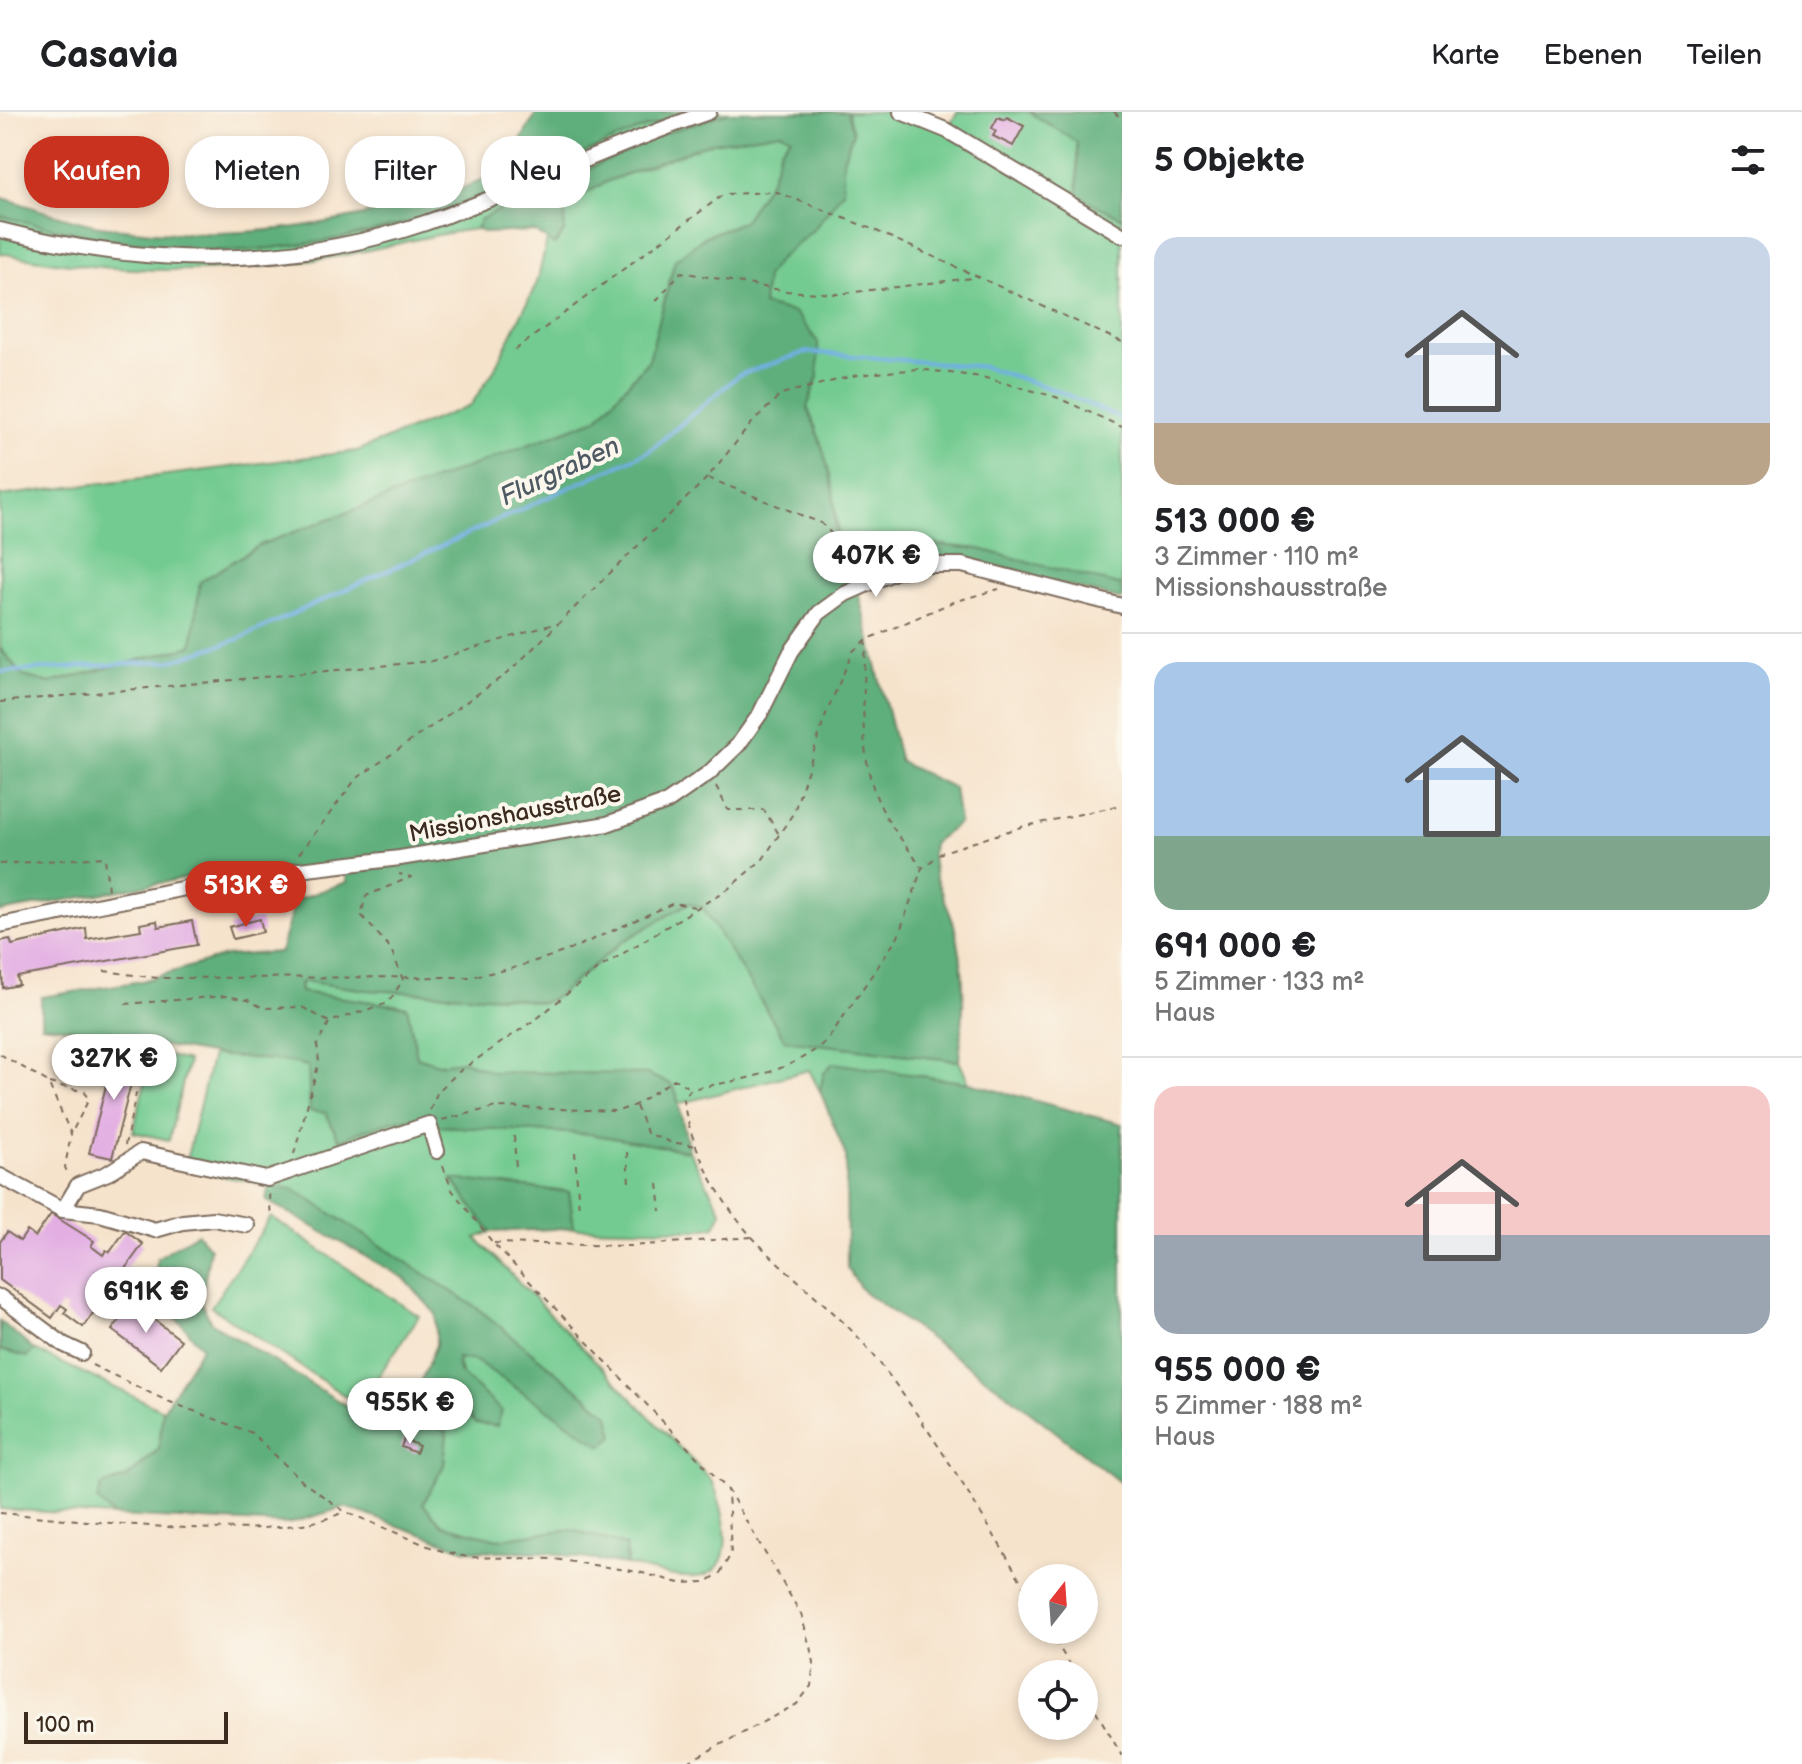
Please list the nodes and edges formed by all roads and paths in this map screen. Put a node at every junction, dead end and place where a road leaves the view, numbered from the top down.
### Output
1 (709, 112) edge
2 (901, 112) edge
3 (1114, 112) edge
4 (1122, 119) edge
5 (0, 230) edge
6 (1122, 235) edge
7 (981, 277) junction
8 (656, 301) dead end
9 (1122, 342) edge
10 (515, 350) dead end
11 (1122, 427) edge
12 (707, 478) junction
13 (874, 579) junction
14 (1016, 579) junction
15 (1122, 606) edge
16 (558, 623) junction
17 (866, 640) junction
18 (0, 702) edge
19 (709, 773) junction
20 (1122, 805) edge
21 (780, 837) junction
22 (0, 864) edge
23 (922, 868) junction
24 (286, 871) junction
25 (398, 873) dead end
26 (109, 904) junction
27 (696, 907) junction
28 (0, 925) edge
29 (104, 971) dead end
30 (403, 980) junction
31 (125, 1004) dead end
32 (329, 1022) junction
33 (145, 1052) dead end
34 (0, 1054) edge
35 (48, 1082) junction
36 (691, 1089) junction
37 (635, 1105) junction
38 (429, 1124) junction
39 (71, 1134) junction
40 (514, 1136) dead end
41 (697, 1146) junction
42 (437, 1151) joint
43 (575, 1152) dead end
44 (627, 1152) dead end
45 (121, 1165) junction
46 (516, 1169) dead end
47 (290, 1170) junction
48 (0, 1176) edge
49 (267, 1179) junction
50 (629, 1183) dead end
51 (658, 1184) dead end
52 (78, 1185) junction
53 (63, 1210) junction
54 (579, 1211) dead end
55 (661, 1211) dead end
56 (271, 1217) dead end
57 (247, 1225) dead end
58 (752, 1237) junction
59 (493, 1243) junction
60 (139, 1270) dead end
61 (130, 1285) dead end
62 (0, 1297) edge
63 (82, 1353) joint
64 (728, 1490) junction
65 (344, 1511) junction
66 (0, 1513) edge
67 (1018, 1576) edge
68 (1098, 1714) edge
69 (1122, 1756) edge
70 (684, 1764) edge

1 - 5 street
2 - 6 street
3 - 4 path
7 - 8 path
7 - 9 path
7 - 10 path
11 - 12 path
12 - 13 path
12 - 16 path
13 - 14 street, Missionshausstraße
13 - 19 street, Missionshausstraße
14 - 15 street, Missionshausstraße
14 - 17 path
16 - 18 path
16 - 24 path
17 - 21 path
17 - 23 path
19 - 21 path
19 - 24 street, Missionshausstraße
20 - 23 path
21 - 27 path
22 - 26 path
23 - 36 path
24 - 26 street, Missionshausstraße
25 - 30 path
26 - 28 street, Missionshausstraße
27 - 30 path
27 - 38 path
29 - 30 path
30 - 32 path
31 - 32 path
32 - 47 path
33 - 45 path
34 - 35 path
35 - 39 path
35 - 39 path
36 - 37 path
36 - 41 path
37 - 38 path
37 - 41 path
38 - 42 street
38 - 47 street
39 - 52 path
40 - 46 path
41 - 58 path
42 - 59 path
43 - 54 path
44 - 50 path
45 - 49 street
45 - 52 street
47 - 49 street
48 - 53 street
49 - 56 path
51 - 55 path
52 - 53 street
53 - 57 street
58 - 59 path
58 - 67 path
59 - 64 path
60 - 61 path
62 - 63 street
63 - 65 path
64 - 65 path
64 - 70 path
65 - 66 path
68 - 69 path

